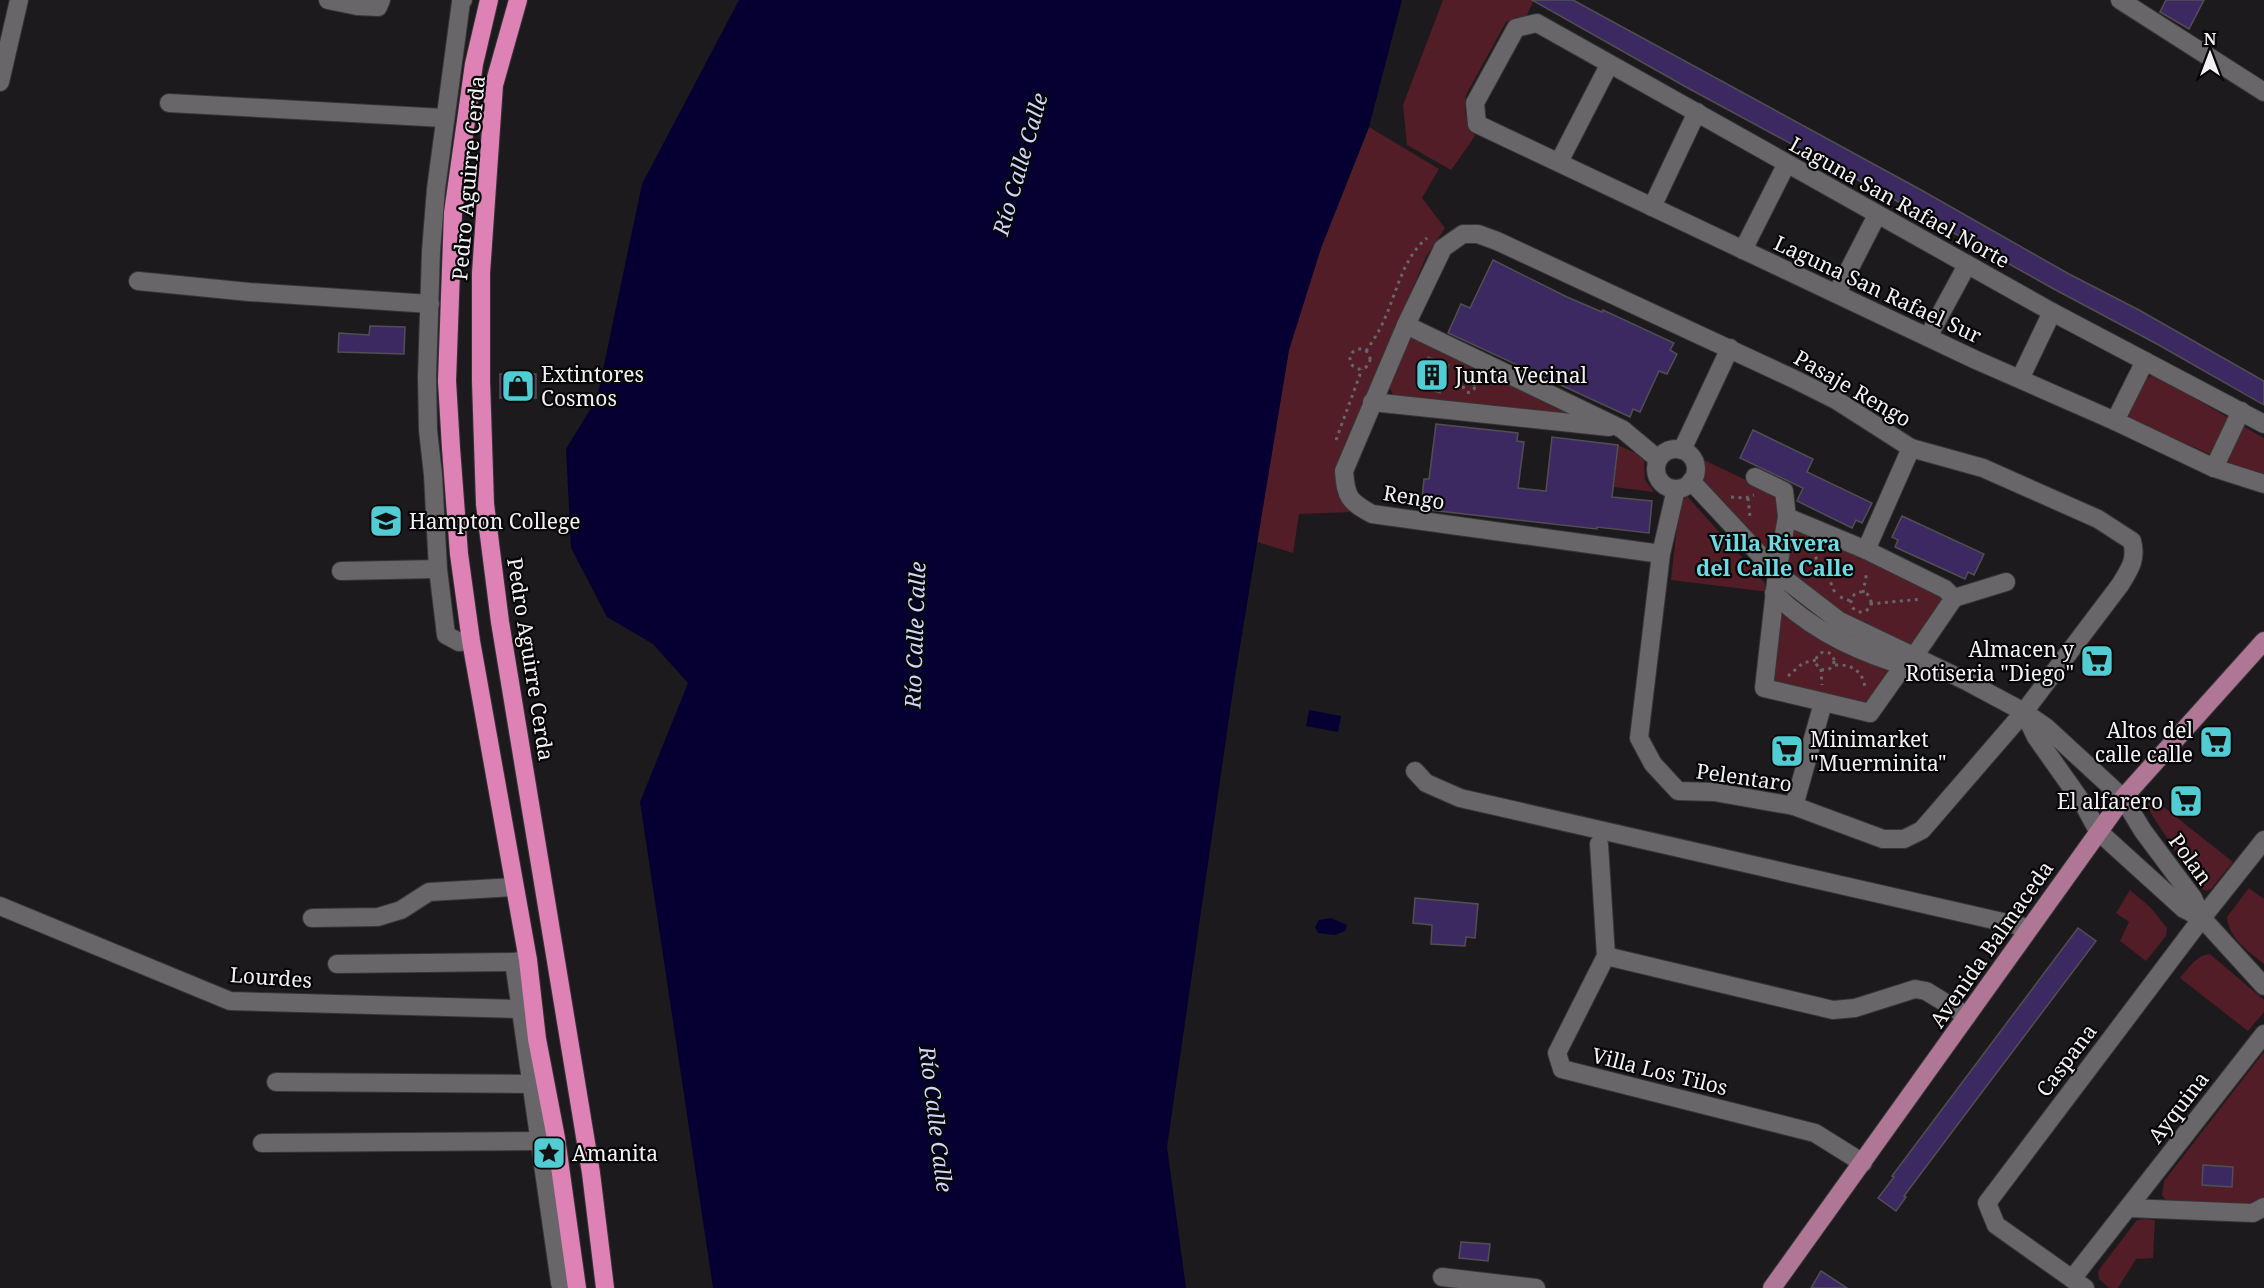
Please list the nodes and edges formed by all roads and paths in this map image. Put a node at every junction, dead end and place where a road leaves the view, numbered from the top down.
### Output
1 (18, 0) edge
2 (328, 0) edge
3 (381, 0) edge
4 (463, 0) edge
5 (489, 0) edge
6 (518, 0) edge
7 (2120, 0) edge
8 (1609, 65) junction
9 (0, 82) edge
10 (2264, 92) edge
11 (169, 103) dead end
12 (1697, 112) junction
13 (444, 118) junction
14 (1477, 124) joint
15 (1560, 162) junction
16 (1786, 165) junction
17 (1652, 207) junction
18 (1877, 215) junction
19 (1743, 250) junction
20 (1967, 265) junction
21 (138, 281) dead end
22 (1837, 293) junction
23 (430, 304) junction
24 (2052, 312) junction
25 (1406, 325) junction
26 (1928, 337) junction
27 (1730, 348) junction
28 (2145, 361) junction
29 (1351, 364) joint
30 (2020, 379) junction
31 (1372, 402) junction
32 (2241, 411) junction
33 (2115, 421) junction
34 (2264, 424) edge
35 (1622, 429) junction
36 (1911, 448) junction
37 (1682, 450) junction
38 (1658, 459) junction
39 (2214, 468) junction
40 (1759, 479) joint
41 (2264, 484) edge
42 (1683, 485) junction
43 (1728, 497) dead end
44 (1748, 498) junction
45 (1787, 517) junction
46 (1743, 524) dead end
47 (1868, 552) junction
48 (1661, 554) junction
49 (438, 569) junction
50 (341, 571) dead end
51 (1777, 573) junction
52 (2006, 582) dead end
53 (1774, 592) junction
54 (1863, 593) junction
55 (1954, 598) junction
56 (1851, 601) junction
57 (1870, 604) junction
58 (2264, 640) edge
59 (471, 641) junction
60 (1816, 660) junction
61 (1910, 660) junction
62 (1835, 665) dead end
63 (1771, 691) junction
64 (1823, 703) junction
65 (2024, 712) junction
66 (1870, 713) junction
67 (1415, 771) dead end
68 (2123, 798) junction
69 (1794, 806) junction
70 (2098, 831) junction
71 (2264, 840) edge
72 (1599, 844) dead end
73 (514, 887) junction
74 (0, 906) edge
75 (312, 918) dead end
76 (2202, 918) junction
77 (2029, 928) junction
78 (1606, 956) junction
79 (521, 961) junction
80 (337, 964) dead end
81 (2264, 986) edge
82 (520, 1009) junction
83 (1967, 1016) junction
84 (2264, 1034) edge
85 (276, 1082) dead end
86 (531, 1084) junction
87 (540, 1141) junction
88 (262, 1143) dead end
89 (1863, 1162) junction
90 (2264, 1207) edge
91 (2128, 1208) junction
92 (1442, 1276) dead end
93 (604, 1281) edge
94 (2078, 1284) edge
95 (573, 1286) edge
96 (1536, 1288) edge
97 (1772, 1288) edge

1 - 9 street
2 - 3 street
4 - 13 street, Pedro Aguirre Cerda
5 - 59 highway, Pedro Aguirre Cerda
6 - 93 highway, Pedro Aguirre Cerda
7 - 10 street
8 - 12 street, Laguna San Rafael Norte
8 - 14 street, Laguna San Rafael Norte
8 - 15 street
11 - 13 street
12 - 16 street, Laguna San Rafael Norte
12 - 17 street
13 - 23 street, Pedro Aguirre Cerda
14 - 15 street, Laguna San Rafael Sur
15 - 17 street, Laguna San Rafael Sur
16 - 18 street, Laguna San Rafael Norte
16 - 19 street
17 - 19 street, Laguna San Rafael Sur
18 - 20 street, Laguna San Rafael Norte
18 - 22 street
19 - 22 street, Laguna San Rafael Sur
20 - 24 street, Laguna San Rafael Norte
20 - 26 street
21 - 23 street
22 - 26 street, Laguna San Rafael Sur
23 - 49 street, Pedro Aguirre Cerda
24 - 28 street, Laguna San Rafael Norte
24 - 30 street
25 - 27 street, Pasaje Rengo
25 - 31 street, Rengo
25 - 35 street
26 - 30 street, Laguna San Rafael Sur
27 - 36 street, Pasaje Rengo
27 - 37 street
28 - 32 street, Laguna San Rafael Norte
28 - 33 street
29 - 29 path
30 - 33 street, Laguna San Rafael Sur
31 - 35 street
31 - 48 street, Rengo
32 - 34 street, Laguna San Rafael Norte
32 - 39 street
33 - 39 street, Laguna San Rafael Sur
35 - 38 street
36 - 47 street
36 - 65 street, Pasaje Rengo
37 - 38 street
37 - 42 street
38 - 42 street
39 - 41 street, Laguna San Rafael Sur
40 - 44 path
40 - 45 street
42 - 48 street, Pelentaro
42 - 51 street
43 - 44 path
44 - 46 path
45 - 47 street
45 - 51 street
45 - 56 path
47 - 54 path
47 - 55 street
48 - 69 street, Pelentaro
49 - 50 street
49 - 59 street, Pedro Aguirre Cerda
51 - 53 street
51 - 61 street
52 - 55 street
53 - 61 street
53 - 63 street
54 - 56 path
54 - 57 path
55 - 57 path
55 - 61 street
56 - 57 path
58 - 68 main road, Avenida Balmaceda
59 - 73 highway, Pedro Aguirre Cerda
60 - 60 path
60 - 63 path
61 - 65 street, Polan
61 - 66 street
62 - 66 path
63 - 64 street
64 - 66 street
64 - 69 street
65 - 68 street, Polan
65 - 69 street, Pelentaro
65 - 70 street, Polan
67 - 77 street
68 - 70 main road, Avenida Balmaceda
68 - 76 street, Polan
70 - 76 street, Polan
70 - 77 main road, Avenida Balmaceda
71 - 76 street, Caspana
72 - 78 street
73 - 75 street
73 - 79 highway, Pedro Aguirre Cerda
74 - 82 street, Lourdes
76 - 81 street, Polan
76 - 94 street, Caspana
77 - 83 main road, Avenida Balmaceda
78 - 83 street
78 - 89 street, Villa Los Tilos
79 - 80 street
79 - 82 street
79 - 95 highway, Pedro Aguirre Cerda
82 - 86 street
83 - 89 main road, Avenida Balmaceda
84 - 91 street, Ayquina
85 - 86 street
86 - 87 street
87 - 88 street
87 - 95 street
89 - 97 main road, Avenida Balmaceda
90 - 91 street
91 - 94 street, Ayquina
92 - 96 street
93 - 95 highway

